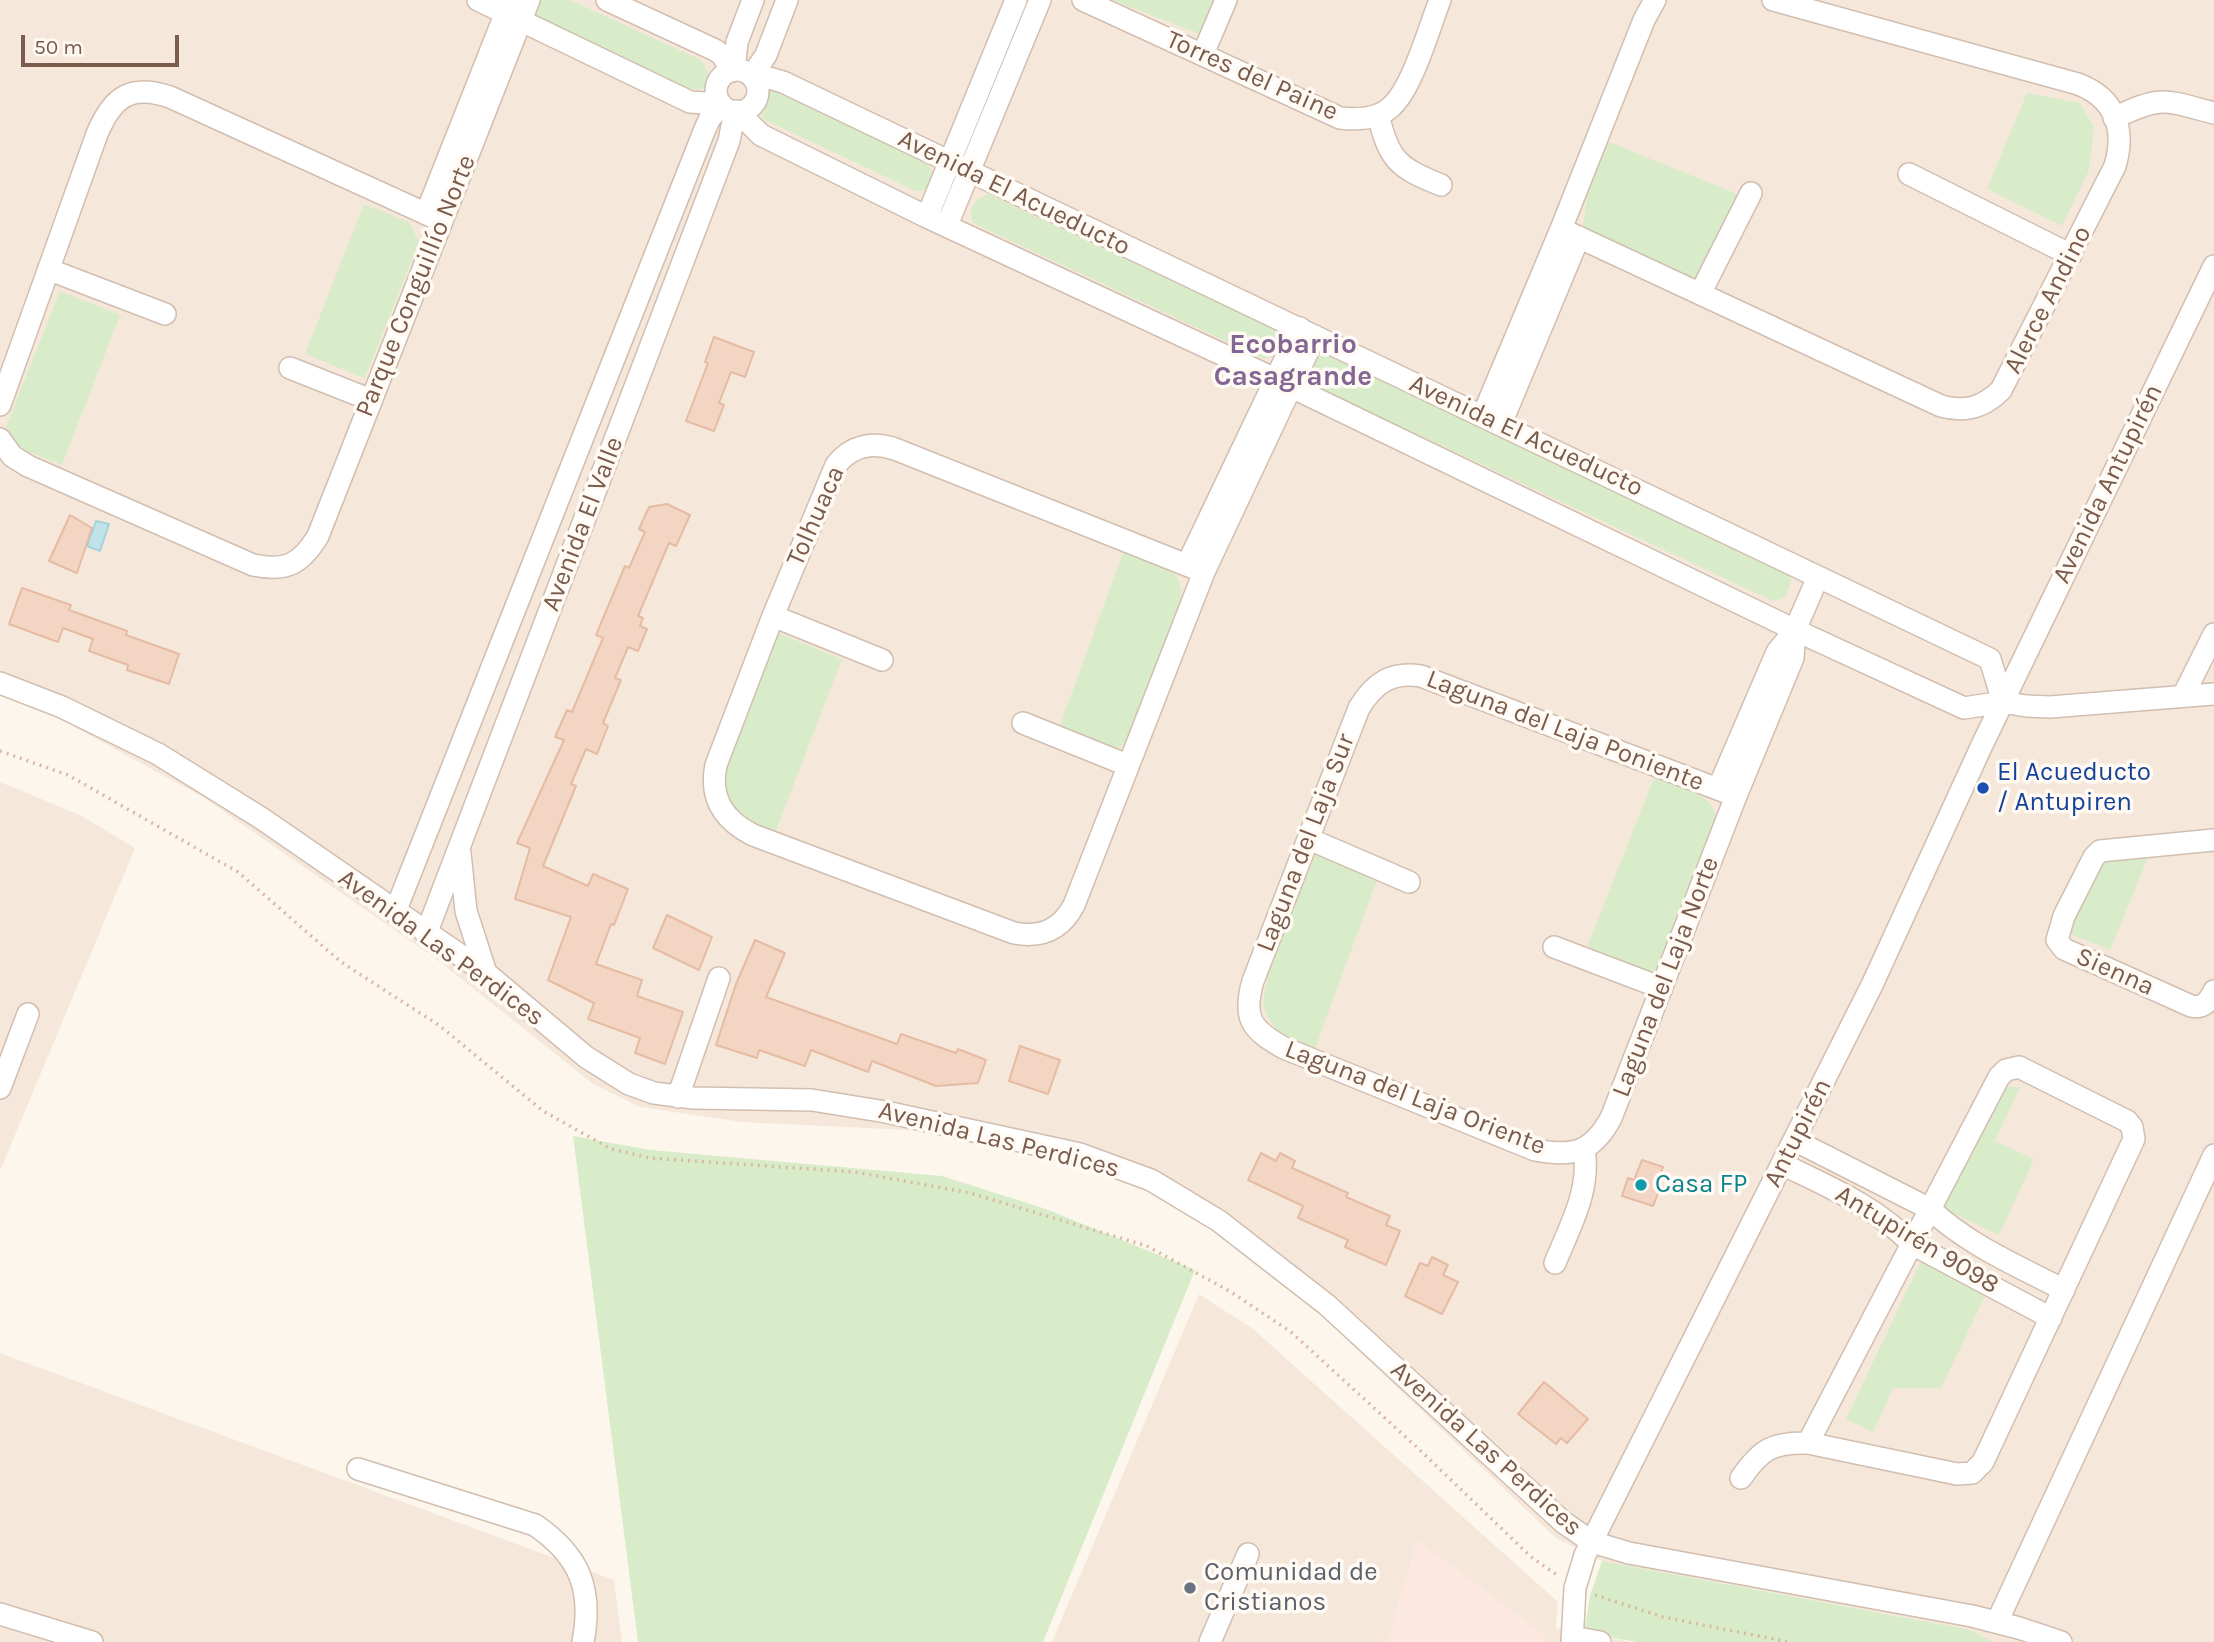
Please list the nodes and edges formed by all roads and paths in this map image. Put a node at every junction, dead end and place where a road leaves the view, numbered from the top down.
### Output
1 (478, 0) edge
2 (529, 0) edge
3 (607, 0) edge
4 (753, 0) edge
5 (787, 0) edge
6 (1016, 0) edge
7 (1040, 0) edge
8 (1083, 0) edge
9 (1226, 0) edge
10 (1440, 0) edge
11 (1655, 0) edge
12 (1773, 0) edge
13 (513, 11) edge
14 (1203, 54) junction
15 (743, 74) junction
16 (728, 108) junction
17 (2214, 113) edge
18 (1378, 115) junction
19 (2115, 118) junction
20 (959, 167) junction
21 (1909, 174) dead end
22 (1441, 185) dead end
23 (1751, 193) dead end
24 (434, 218) junction
25 (937, 221) junction
26 (1570, 233) junction
27 (2071, 254) junction
28 (2214, 266) edge
29 (50, 270) junction
30 (1701, 292) junction
31 (165, 314) dead end
32 (1307, 332) junction
33 (289, 368) dead end
34 (610, 369) junction
35 (638, 380) junction
36 (1283, 383) junction
37 (370, 400) junction
38 (0, 405) edge
39 (1492, 420) junction
40 (0, 440) edge
41 (534, 565) junction
42 (1195, 569) junction
43 (563, 576) junction
44 (1818, 577) junction
45 (772, 616) junction
46 (1795, 630) junction
47 (2214, 634) edge
48 (882, 660) dead end
49 (1392, 676) joint
50 (0, 683) edge
51 (2214, 694) edge
52 (2183, 696) junction
53 (2003, 702) junction
54 (1023, 723) dead end
55 (0, 751) edge
56 (1127, 765) junction
57 (1727, 793) junction
58 (1309, 839) junction
59 (2214, 840) edge
60 (460, 845) junction
61 (1409, 882) dead end
62 (395, 912) junction
63 (426, 934) junction
64 (1554, 947) dead end
65 (485, 974) junction
66 (719, 978) dead end
67 (1661, 988) junction
68 (2214, 990) edge
69 (28, 1014) dead end
70 (1252, 1024) joint
71 (0, 1088) edge
72 (678, 1097) junction
73 (1794, 1140) junction
74 (1584, 1149) junction
75 (2214, 1155) edge
76 (1782, 1164) junction
77 (1930, 1209) junction
78 (1912, 1244) junction
79 (1555, 1264) dead end
80 (2064, 1290) junction
81 (2051, 1318) junction
82 (1808, 1443) junction
83 (358, 1469) dead end
84 (1741, 1478) dead end
85 (1592, 1542) junction
86 (1248, 1554) dead end
87 (1575, 1588) junction
88 (0, 1614) edge
89 (1997, 1622) junction
90 (1572, 1639) edge
91 (92, 1642) edge
92 (583, 1642) edge
93 (1210, 1642) edge
94 (1600, 1642) edge
95 (1789, 1642) edge
96 (2061, 1642) edge

1 - 13 street
2 - 13 street, Parque Conguillío Norte
3 - 15 street
4 - 15 street
5 - 15 street
6 - 20 street
7 - 20 street
8 - 14 street, Torres del Paine
9 - 14 street
10 - 18 street, Torres del Paine
11 - 26 street
12 - 19 street
13 - 16 street
13 - 24 street, Parque Conguillío Norte
14 - 18 street, Torres del Paine
15 - 16 street
15 - 16 street
15 - 20 street, Avenida El Acueducto
16 - 25 street
16 - 34 street, Avenida El Valle
16 - 35 street, Avenida El Valle
17 - 19 street
18 - 22 street
19 - 27 street, Alerce Andino
20 - 25 street
20 - 32 street, Avenida El Acueducto
21 - 27 street
23 - 30 street
24 - 29 street
24 - 37 street, Parque Conguillío Norte
25 - 36 street
26 - 30 street, Alerce Andino
26 - 39 street
27 - 30 street, Alerce Andino
28 - 53 street, Avenida Antupirén
29 - 31 street
29 - 38 street
32 - 36 street
32 - 39 street, Avenida El Acueducto
33 - 37 street
34 - 35 street
34 - 41 street, Avenida El Valle
35 - 43 street, Avenida El Valle
36 - 42 street
36 - 46 street
37 - 40 street, Parque Conguillío Norte
39 - 44 street, Avenida El Acueducto
41 - 43 street
41 - 62 street, Avenida El Valle
42 - 45 street, Tolhuaca
42 - 56 street, Tolhuaca
43 - 60 street, Avenida El Valle
44 - 46 street, Laguna del Laja Norte
44 - 53 street, Avenida El Acueducto
45 - 48 street
45 - 56 street, Tolhuaca
46 - 53 street
46 - 57 street, Laguna del Laja Norte
47 - 52 street
49 - 57 street, Laguna del Laja Poniente
49 - 58 street, Laguna del Laja Sur
50 - 62 street, Avenida Las Perdices
51 - 52 street
52 - 53 street
53 - 73 street, Antupirén
54 - 56 street
55 - 87 path
57 - 67 street, Laguna del Laja Norte
58 - 61 street
58 - 70 street, Laguna del Laja Sur
59 - 68 street, Sienna
60 - 63 street, Avenida El Valle
60 - 65 street
62 - 63 street, Avenida Las Perdices
63 - 65 street, Avenida Las Perdices
64 - 67 street
65 - 72 street, Avenida Las Perdices
66 - 72 street
67 - 74 street, Laguna del Laja Norte
69 - 71 street
70 - 74 street, Laguna del Laja Oriente
72 - 85 street, Avenida Las Perdices
73 - 76 street, Antupirén
73 - 77 street, Antupirén 9098
74 - 79 street
75 - 89 street
76 - 78 street, Antupirén 9098
76 - 85 street, Antupirén
77 - 78 street
77 - 80 street, Antupirén 9098
77 - 80 street, Antupirén 9098
78 - 81 street, Antupirén 9098
78 - 82 street
80 - 81 street
81 - 82 street
82 - 84 street
83 - 92 street
85 - 87 street, Antupirén
85 - 89 street, Avenida Las Perdices
86 - 93 street
87 - 90 street, Antupirén
87 - 95 path
88 - 91 street
89 - 96 street, Avenida Las Perdices
90 - 94 street

